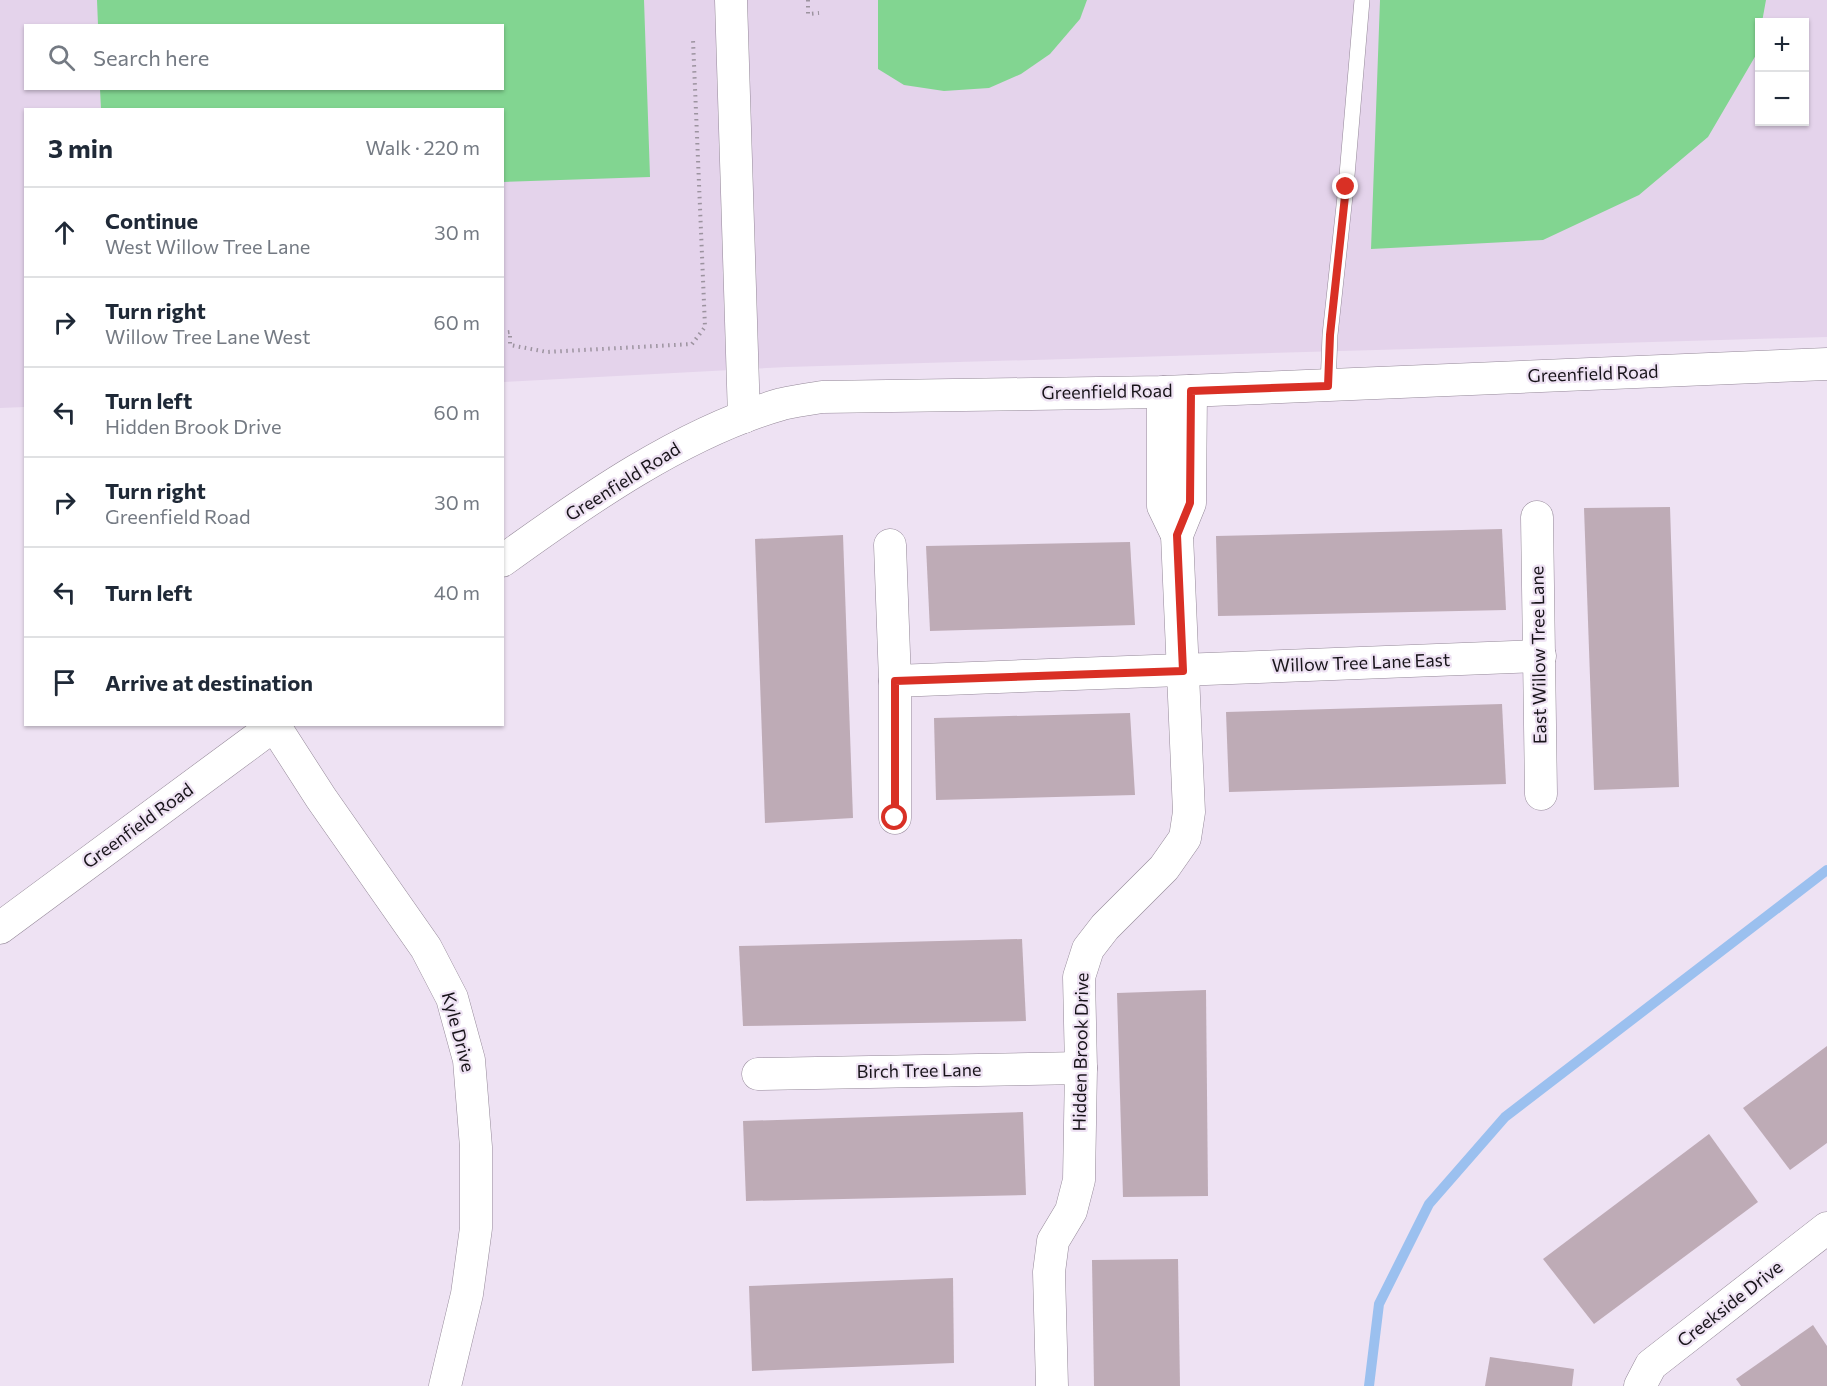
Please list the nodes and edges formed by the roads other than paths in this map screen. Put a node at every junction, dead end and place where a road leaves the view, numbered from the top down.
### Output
1 (731, 0) edge
2 (1362, 0) edge
3 (1827, 364) edge
4 (1328, 386) junction
5 (1177, 391) junction
6 (744, 417) junction
7 (1537, 517) dead end
8 (890, 545) dead end
9 (504, 560) edge
10 (1540, 656) junction
11 (1183, 671) junction
12 (895, 681) junction
13 (274, 726) edge
14 (276, 726) edge
15 (1541, 794) dead end
16 (895, 818) dead end
17 (0, 928) edge
18 (1081, 1068) junction
19 (758, 1074) dead end
20 (1827, 1228) edge
21 (1652, 1379) edge
22 (445, 1386) edge
23 (1052, 1386) edge

1 - 6 street
2 - 4 lane
3 - 4 street, Greenfield Road
4 - 5 street, Greenfield Road
5 - 6 street, Greenfield Road
5 - 11 street, Hidden Brook Drive
6 - 9 street, Greenfield Road
7 - 10 street, East Willow Tree Lane
8 - 12 street
10 - 11 street, Willow Tree Lane East
10 - 15 street, East Willow Tree Lane
11 - 12 street, Willow Tree Lane East
11 - 18 street, Hidden Brook Drive
12 - 16 street
13 - 17 street, Greenfield Road
14 - 22 street, Kyle Drive
18 - 19 street, Birch Tree Lane
18 - 23 street, Hidden Brook Drive
20 - 21 street, Creekside Drive

